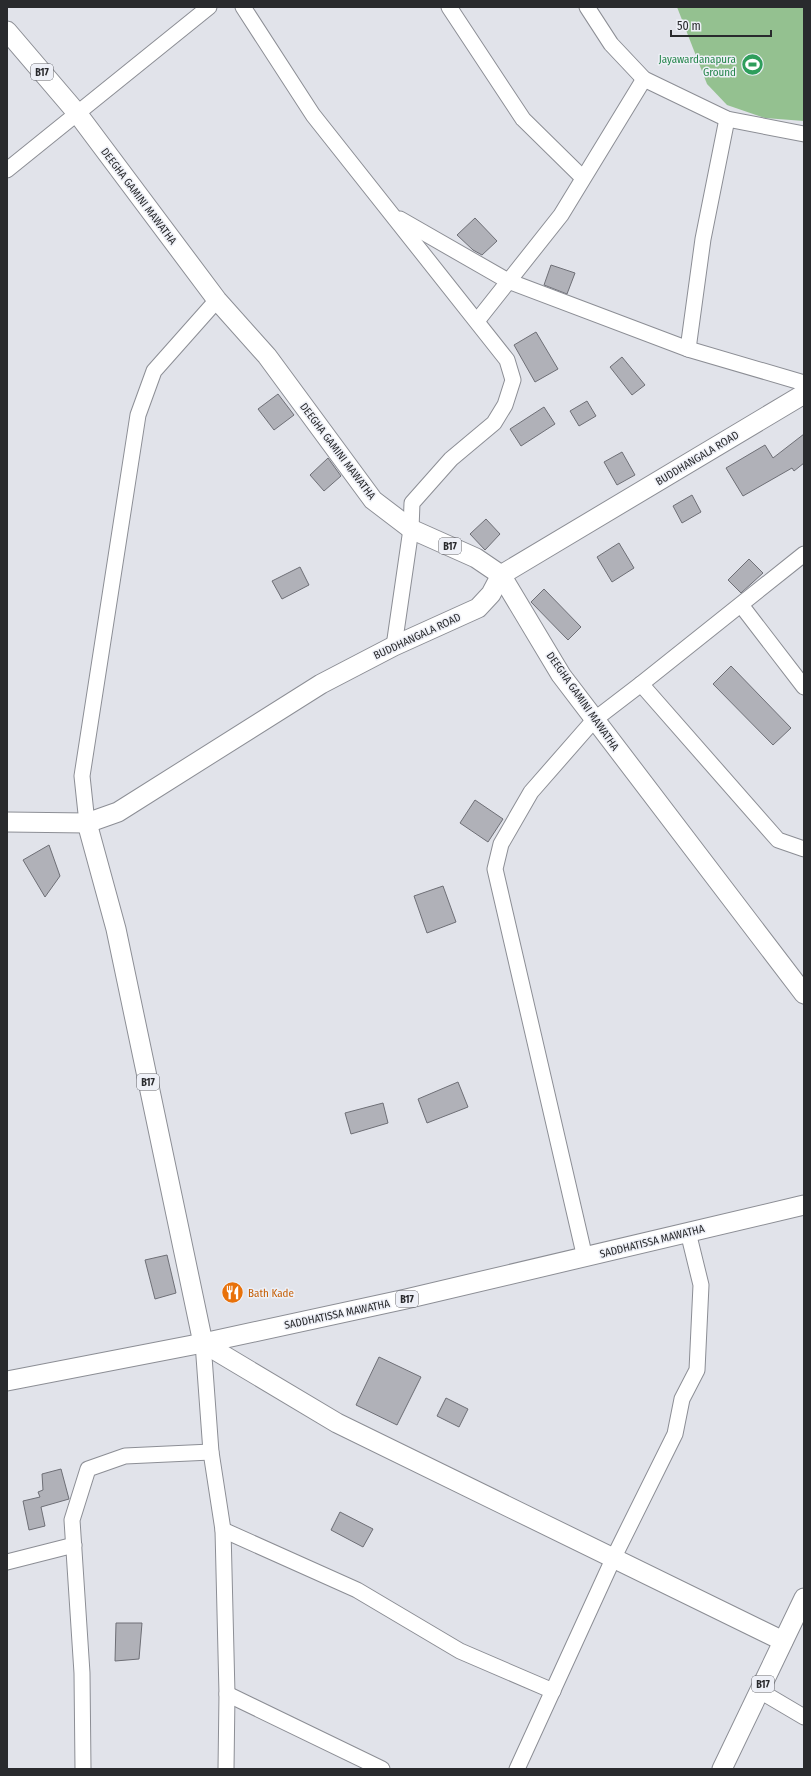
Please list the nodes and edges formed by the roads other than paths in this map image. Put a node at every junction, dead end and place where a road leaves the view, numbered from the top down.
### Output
1 (209, 7) edge
2 (243, 7) edge
3 (450, 7) edge
4 (587, 7) edge
5 (7, 31) edge
6 (644, 79) junction
7 (77, 114) junction
8 (727, 119) junction
9 (804, 134) edge
10 (7, 170) edge
11 (583, 178) junction
12 (393, 214) junction
13 (508, 281) junction
14 (216, 300) junction
15 (477, 321) junction
16 (688, 349) junction
17 (804, 383) edge
18 (804, 394) edge
19 (411, 529) junction
20 (804, 554) edge
21 (501, 575) junction
22 (740, 605) junction
23 (394, 646) junction
24 (641, 684) junction
25 (804, 687) edge
26 (594, 720) junction
27 (7, 822) edge
28 (87, 823) junction
29 (804, 849) edge
30 (804, 994) edge
31 (804, 1205) edge
32 (688, 1232) junction
33 (585, 1258) junction
34 (203, 1343) junction
35 (7, 1381) edge
36 (211, 1452) junction
37 (223, 1530) junction
38 (74, 1545) junction
39 (614, 1557) junction
40 (7, 1562) edge
41 (804, 1598) edge
42 (783, 1641) junction
43 (760, 1690) junction
44 (553, 1691) junction
45 (227, 1694) junction
46 (804, 1717) edge
47 (83, 1769) edge
48 (226, 1769) edge
49 (382, 1769) edge
50 (517, 1769) edge
51 (722, 1769) edge

1 - 7 street
2 - 12 street
3 - 11 street
4 - 6 street
5 - 7 main road, DEEGHA GAMINI MAWATHA / B17
6 - 8 street
6 - 11 street
7 - 10 street
7 - 14 main road, DEEGHA GAMINI MAWATHA / B17
8 - 9 street
8 - 16 street
11 - 13 street
12 - 13 street
12 - 15 street
13 - 15 street
13 - 16 street
14 - 19 main road, DEEGHA GAMINI MAWATHA / B17
14 - 28 street
15 - 19 street
16 - 17 street
18 - 21 main road, BUDDHANGALA ROAD
19 - 21 main road, DEEGHA GAMINI MAWATHA / B17
19 - 23 street
20 - 22 street
21 - 23 main road, BUDDHANGALA ROAD
21 - 26 main road, DEEGHA GAMINI MAWATHA / B17
22 - 24 street
22 - 25 street
23 - 28 main road, BUDDHANGALA ROAD
24 - 26 street
24 - 29 street
26 - 30 main road, DEEGHA GAMINI MAWATHA / B17
26 - 33 street
27 - 28 main road, BUDDHANGALA ROAD
28 - 34 main road, B17
31 - 32 main road, SADDHATISSA MAWATHA / B17
32 - 33 main road, SADDHATISSA MAWATHA / B17
32 - 39 street
33 - 34 main road, SADDHATISSA MAWATHA / B17
34 - 35 main road, SADDHATISSA MAWATHA / B17
34 - 36 street
34 - 39 main road
36 - 37 street
36 - 38 street
37 - 44 street
37 - 45 street
38 - 40 street
38 - 47 street
39 - 42 main road
39 - 44 street
41 - 42 main road, B17
42 - 43 main road, B17
43 - 46 street
43 - 51 main road, B17
44 - 50 street
45 - 48 street
45 - 49 street

